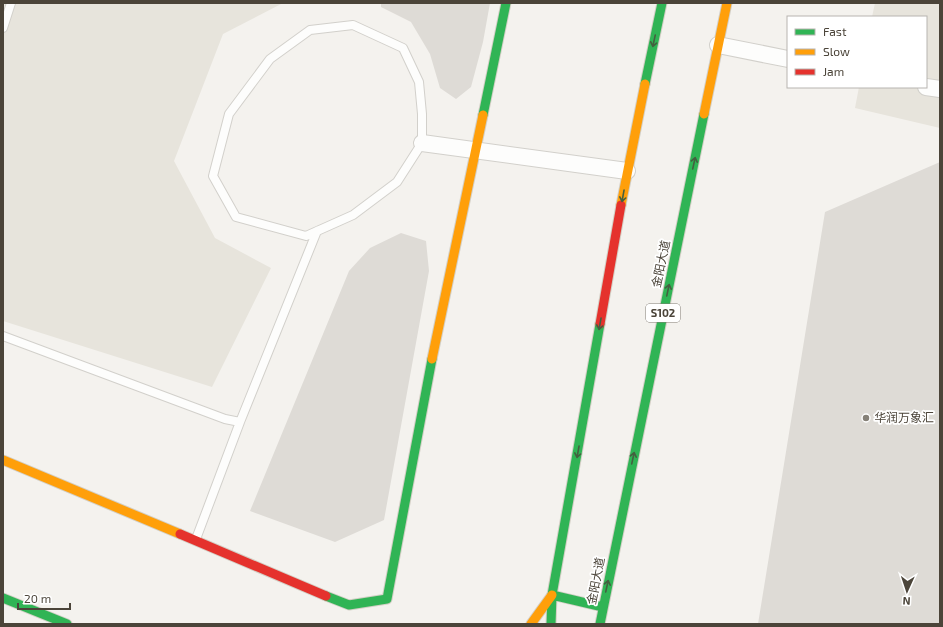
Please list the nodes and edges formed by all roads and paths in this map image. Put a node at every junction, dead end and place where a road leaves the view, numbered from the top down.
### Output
1 (11, 3) edge
2 (506, 3) edge
3 (662, 3) edge
4 (727, 3) edge
5 (3, 28) edge
6 (718, 45) junction
7 (787, 59) edge
8 (927, 87) edge
9 (940, 89) edge
10 (422, 143) junction
11 (475, 150) junction
12 (628, 171) junction
13 (317, 231) junction
14 (3, 336) edge
15 (240, 422) junction
16 (3, 460) edge
17 (196, 540) junction
18 (552, 595) junction
19 (3, 598) edge
20 (603, 607) junction
21 (66, 624) edge
22 (531, 624) edge
23 (551, 624) edge
24 (600, 624) edge

1 - 5 lane
2 - 11 main road
3 -> 12 main road
4 - 6 main road, 金阳大道 / S102
6 - 7 street
20 -> 6 main road, 金阳大道 / S102
8 - 9 street
10 - 11 street
10 - 13 lane
10 - 13 lane
11 - 12 street
11 - 17 main road
12 -> 18 main road
13 - 15 lane
14 - 15 lane
15 - 17 lane
16 - 17 main road
18 - 20 main road
18 - 22 main road
18 - 23 main road
19 - 21 main road
20 - 24 main road, 金阳大道 / S102

